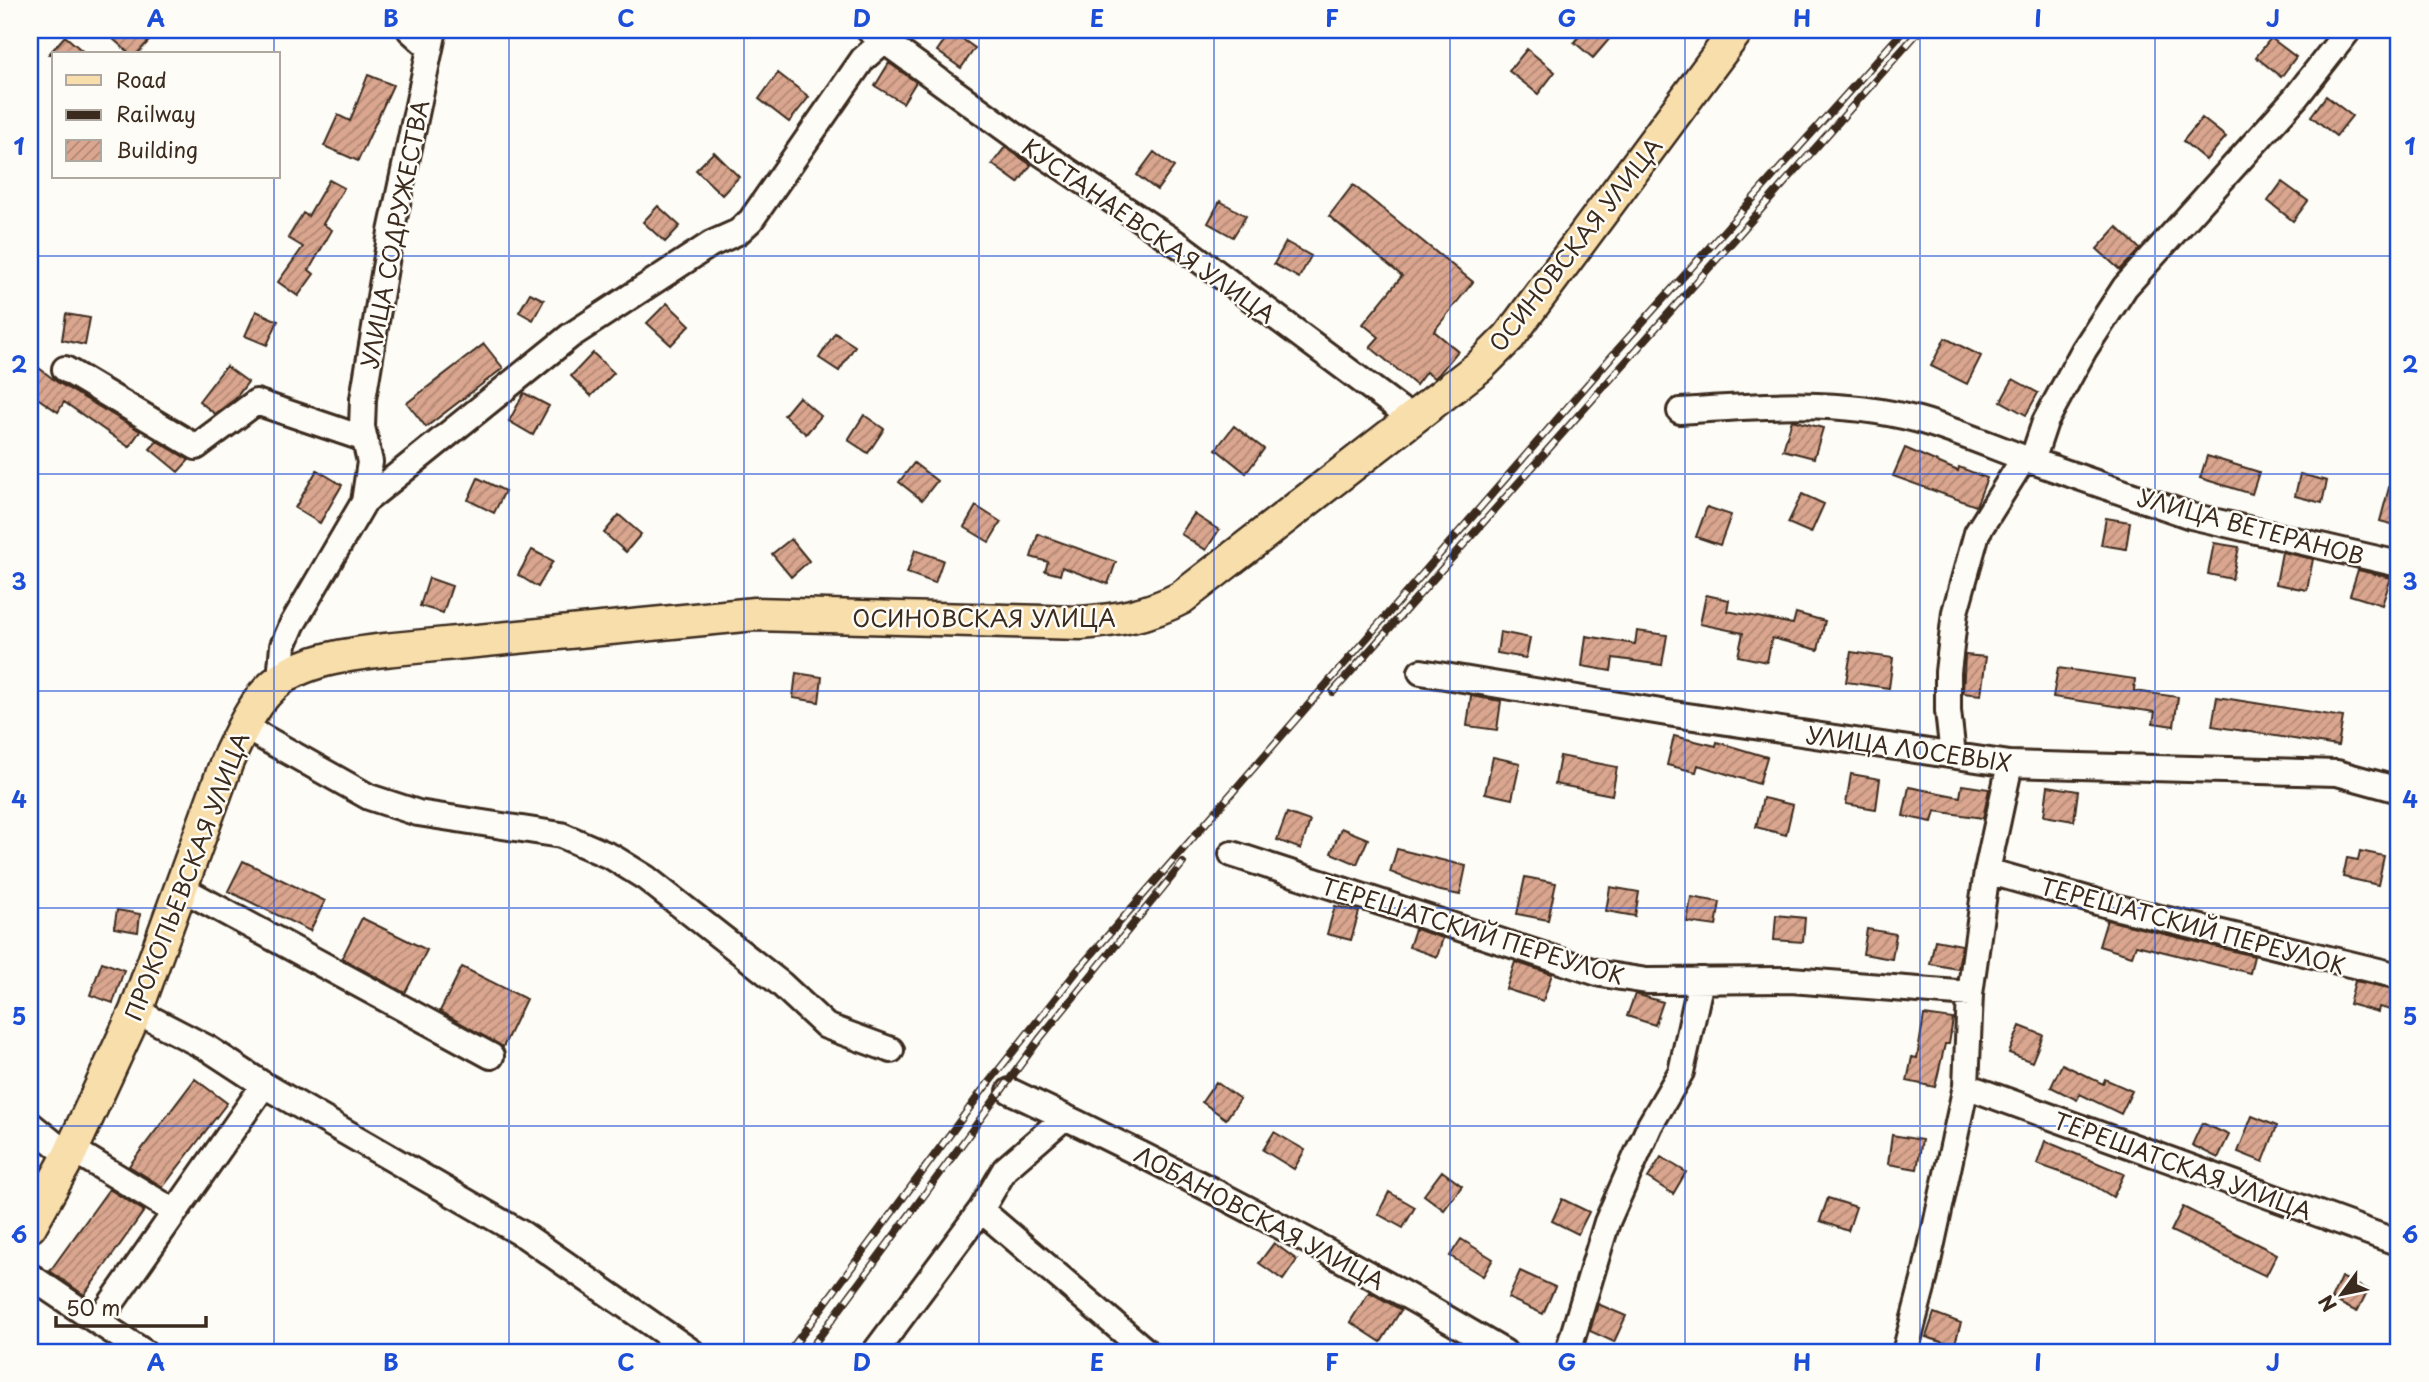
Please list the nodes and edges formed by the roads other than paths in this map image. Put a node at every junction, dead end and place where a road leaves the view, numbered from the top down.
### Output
1 (410, 30) edge
2 (1737, 30) edge
3 (2348, 30) edge
4 (883, 34) edge
5 (432, 38) edge
6 (65, 369) dead end
7 (1680, 411) dead end
8 (1413, 419) junction
9 (365, 439) junction
10 (2028, 459) junction
11 (364, 502) junction
12 (2399, 564) edge
13 (1421, 671) dead end
14 (280, 679) junction
15 (243, 726) junction
16 (1953, 755) junction
17 (2010, 764) junction
18 (2399, 790) edge
19 (1232, 854) dead end
20 (1987, 870) junction
21 (181, 888) junction
22 (2399, 976) edge
23 (1701, 980) junction
24 (1970, 995) junction
25 (136, 1011) junction
26 (891, 1050) dead end
27 (491, 1056) dead end
28 (264, 1085) junction
29 (1966, 1086) junction
30 (1010, 1091) dead end
31 (1065, 1117) junction
32 (30, 1124) edge
33 (71, 1153) junction
34 (981, 1210) junction
35 (175, 1212) junction
36 (30, 1226) edge
37 (2399, 1243) edge
38 (30, 1276) edge
39 (98, 1322) junction
40 (144, 1352) edge
41 (692, 1352) edge
42 (875, 1352) edge
43 (1147, 1352) edge
44 (1504, 1352) edge
45 (1568, 1352) edge
46 (1905, 1352) edge

1 - 5 street
2 - 8 main road, ОСИНОВСКАЯ УЛИЦА
3 - 10 street
4 - 8 street, КУСТАНАЕВСКАЯ УЛИЦА
4 - 11 street
5 - 9 street, УЛИЦА СОДРУЖЕСТВА
6 - 9 street
7 - 10 street, УЛИЦА ВЕТЕРАНОВ
8 - 14 main road, ОСИНОВСКАЯ УЛИЦА
9 - 11 street, УЛИЦА СОДРУЖЕСТВА
10 - 12 street, УЛИЦА ВЕТЕРАНОВ
10 - 16 street
11 - 14 street
13 - 16 street, УЛИЦА ЛОСЕВЫХ
14 - 15 main road, ПРОКОПЬЕВСКАЯ УЛИЦА
15 - 21 main road, ПРОКОПЬЕВСКАЯ УЛИЦА
15 - 26 street
16 - 17 street, УЛИЦА ЛОСЕВЫХ
17 - 18 street, УЛИЦА ЛОСЕВЫХ
17 - 20 street
19 - 23 street, ТЕРЕШАТСКИЙ ПЕРЕУЛОК
20 - 22 street, ТЕРЕШАТСКИЙ ПЕРЕУЛОК
20 - 24 street
21 - 25 main road, ПРОКОПЬЕВСКАЯ УЛИЦА
21 - 27 street
23 - 24 street, ТЕРЕШАТСКИЙ ПЕРЕУЛОК
23 - 45 street
24 - 29 street
25 - 28 street
25 - 33 main road, ПРОКОПЬЕВСКАЯ УЛИЦА
28 - 35 street
28 - 41 street
29 - 37 street, ТЕРЕШАТСКАЯ УЛИЦА
29 - 46 street
30 - 31 street, ЛОБАНОВСКАЯ УЛИЦА
31 - 34 street
31 - 44 street, ЛОБАНОВСКАЯ УЛИЦА
32 - 33 street
33 - 35 street
33 - 36 main road, ПРОКОПЬЕВСКАЯ УЛИЦА
34 - 42 street
34 - 43 street
35 - 39 street
38 - 39 street
39 - 40 street

